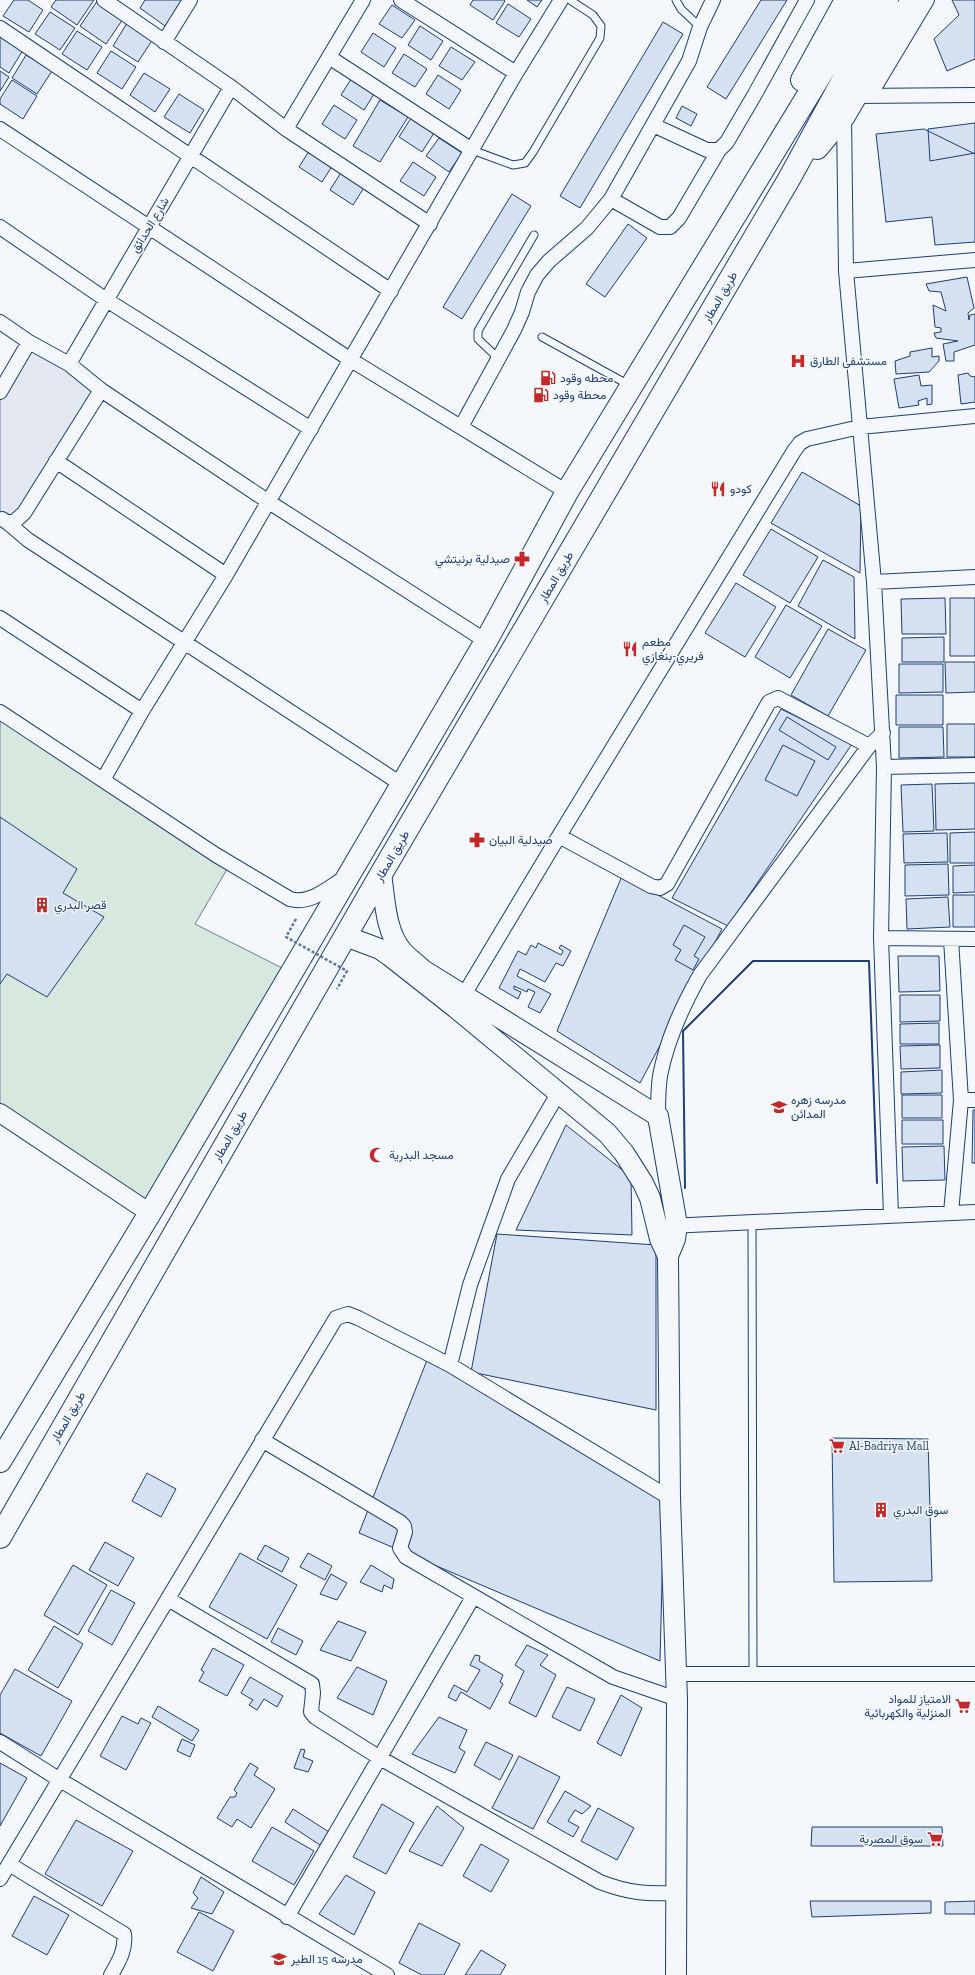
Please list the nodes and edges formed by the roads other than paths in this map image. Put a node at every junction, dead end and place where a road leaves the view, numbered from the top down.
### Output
1 (104, 0) edge
2 (190, 0) edge
3 (363, 0) edge
4 (401, 0) edge
5 (561, 0) edge
6 (570, 0) edge
7 (676, 0) edge
8 (713, 0) edge
9 (807, 0) edge
10 (846, 0) edge
11 (866, 0) edge
12 (887, 0) edge
13 (912, 0) edge
14 (926, 0) edge
15 (700, 27) junction
16 (0, 28) edge
17 (858, 33) junction
18 (164, 42) junction
19 (329, 57) junction
20 (516, 72) junction
21 (231, 87) junction
22 (975, 95) edge
23 (862, 96) junction
24 (844, 116) junction
25 (653, 125) junction
26 (0, 129) edge
27 (286, 129) junction
28 (472, 150) junction
29 (719, 150) junction
30 (190, 157) junction
31 (766, 164) junction
32 (790, 179) junction
33 (611, 199) junction
34 (430, 224) junction
35 (0, 227) edge
36 (148, 228) junction
37 (534, 235) dead end
38 (975, 260) edge
39 (846, 271) junction
40 (391, 291) junction
41 (105, 299) junction
42 (0, 322) edge
43 (542, 337) dead end
44 (29, 342) junction
45 (499, 359) junction
46 (351, 360) junction
47 (69, 364) junction
48 (631, 386) junction
49 (101, 390) junction
50 (0, 392) edge
51 (975, 416) edge
52 (461, 427) junction
53 (860, 427) junction
54 (311, 429) junction
55 (56, 461) junction
56 (568, 492) junction
57 (268, 502) junction
58 (4, 520) edge
59 (226, 575) junction
60 (975, 577) edge
61 (874, 582) junction
62 (0, 618) edge
63 (486, 641) junction
64 (185, 643) junction
65 (142, 711) junction
66 (0, 712) edge
67 (883, 733) junction
68 (870, 746) junction
69 (975, 765) edge
70 (884, 767) junction
71 (103, 780) junction
72 (401, 784) junction
73 (559, 836) junction
74 (381, 874) junction
75 (348, 875) junction
76 (345, 936) junction
77 (881, 938) junction
78 (951, 939) junction
79 (975, 939) edge
80 (460, 1001) junction
81 (559, 1092) junction
82 (968, 1100) edge
83 (0, 1113) edge
84 (658, 1116) junction
85 (975, 1212) edge
86 (150, 1213) junction
87 (951, 1213) junction
88 (891, 1215) junction
89 (752, 1222) junction
90 (677, 1225) junction
91 (657, 1227) junction
92 (668, 1256) junction
93 (450, 1365) junction
94 (262, 1440) junction
95 (0, 1461) edge
96 (670, 1498) junction
97 (1, 1537) edge
98 (473, 1597) junction
99 (168, 1599) junction
100 (676, 1674) junction
101 (753, 1674) junction
102 (975, 1674) edge
103 (677, 1699) junction
104 (0, 1742) edge
105 (380, 1758) junction
106 (60, 1780) junction
107 (9, 1864) junction
108 (0, 1880) edge
109 (675, 1893) junction
110 (287, 1917) junction
111 (111, 1975) edge
112 (386, 1975) edge
113 (676, 1975) edge

1 - 18 street
2 - 18 street
3 - 19 street
4 - 20 street
5 - 20 street
6 - 28 lane
7 - 15 lane
8 - 15 street
9 - 29 street
10 - 31 highway
11 - 17 highway
12 - 17 highway
13 - 23 highway
14 - 23 street
15 - 25 street
16 - 30 street
17 - 31 highway
17 - 32 highway
18 - 21 street
19 - 27 street
19 - 28 street
20 - 28 street
21 - 27 street
21 - 30 street, شارع الحدائق
22 - 23 street
23 - 24 highway
24 - 32 highway
24 - 39 street
25 - 29 street
25 - 33 street
26 - 36 street
27 - 34 street
28 - 34 street
29 - 33 street
30 - 36 street, شارع الحدائق
30 - 40 street
31 - 48 highway
32 - 74 highway, طريق المطار
33 - 45 street
34 - 40 street
35 - 41 street
36 - 41 street, شارع الحدائق
36 - 46 street
37 - 45 lane
38 - 39 street
39 - 53 street
40 - 46 street
41 - 47 street, شارع الحدائق
41 - 54 street
42 - 44 street
43 - 48 lane
44 - 47 street
44 - 50 street
45 - 52 street
46 - 52 street
46 - 54 street
47 - 49 street
48 - 56 highway
49 - 55 street
49 - 57 street
51 - 53 street
52 - 56 street
53 - 61 street
53 - 73 street
54 - 57 street
55 - 58 street
55 - 59 street
56 - 63 highway
57 - 59 street
57 - 63 street
58 - 64 street
59 - 64 street
60 - 61 street
61 - 67 street
62 - 65 street
63 - 72 highway
64 - 65 street
64 - 72 street
65 - 71 street
66 - 71 street
67 - 68 street
67 - 70 street
68 - 73 street
68 - 84 street
69 - 70 street
70 - 77 street
71 - 75 street
72 - 75 highway
73 - 80 street
74 - 76 highway, طريق المطار
74 - 80 main road
75 - 86 highway
76 - 80 main road
76 - 97 highway, طريق المطار
77 - 78 street
77 - 88 street
78 - 79 street
78 - 82 street
80 - 81 main road
80 - 84 main road
81 - 91 main road
81 - 93 street
82 - 87 street
83 - 86 street
84 - 90 main road
85 - 87 street
86 - 95 highway
87 - 88 street
88 - 89 street
89 - 90 street
89 - 101 lane
90 - 91 street
90 - 92 main road
91 - 92 main road
92 - 96 main road
93 - 94 street
93 - 96 street
94 - 98 street
94 - 99 street
96 - 100 main road
98 - 103 street
98 - 105 street
99 - 105 street
99 - 106 street
100 - 101 street
100 - 103 main road
101 - 102 street
103 - 109 main road
104 - 106 street
105 - 109 street
105 - 110 street
106 - 107 street
106 - 110 street
107 - 108 street
107 - 111 street
109 - 113 main road
110 - 112 street

